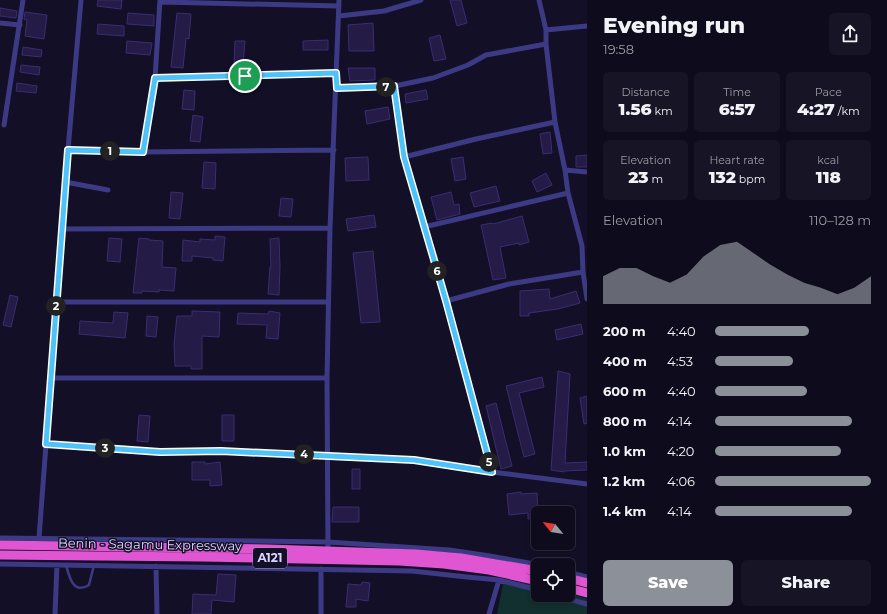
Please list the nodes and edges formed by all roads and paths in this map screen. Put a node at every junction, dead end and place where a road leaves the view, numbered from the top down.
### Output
1 (23, 0) edge
2 (81, 0) edge
3 (339, 0) edge
4 (421, 0) edge
5 (539, 0) edge
6 (160, 1) edge
7 (339, 6) junction
8 (339, 16) junction
9 (0, 23) edge
10 (20, 25) junction
11 (587, 26) edge
12 (546, 30) junction
13 (546, 44) junction
14 (336, 73) junction
15 (155, 78) junction
16 (394, 86) junction
17 (337, 88) junction
18 (555, 122) junction
19 (4, 126) dead end
20 (68, 150) junction
21 (334, 150) junction
22 (143, 152) junction
23 (404, 157) junction
24 (565, 170) junction
25 (587, 172) edge
26 (65, 182) junction
27 (108, 190) dead end
28 (568, 193) junction
29 (330, 228) junction
30 (424, 228) junction
31 (62, 229) junction
32 (585, 246) edge
33 (583, 272) junction
34 (587, 299) edge
35 (446, 301) junction
36 (57, 302) junction
37 (328, 302) junction
38 (51, 378) junction
39 (327, 378) junction
40 (46, 444) junction
41 (328, 455) junction
42 (492, 472) junction
43 (587, 484) edge
44 (0, 538) edge
45 (39, 538) junction
46 (0, 545) edge
47 (328, 547) junction
48 (0, 555) edge
49 (399, 557) junction
50 (531, 563) edge
51 (0, 564) edge
52 (57, 565) junction
53 (66, 565) junction
54 (94, 565) junction
55 (156, 566) junction
56 (321, 569) junction
57 (531, 570) edge
58 (575, 574) edge
59 (587, 577) edge
60 (531, 579) edge
61 (499, 580) junction
62 (575, 580) edge
63 (587, 583) edge
64 (531, 588) edge
65 (575, 590) edge
66 (587, 593) edge
67 (575, 601) edge
68 (587, 604) edge
69 (55, 614) edge
70 (157, 614) edge
71 (321, 614) edge
72 (489, 614) edge

1 - 10 street
2 - 20 street
3 - 7 street
4 - 8 street
5 - 12 street
6 - 7 street
6 - 15 street
7 - 8 street
8 - 14 street
9 - 10 street
10 - 19 street
11 - 12 street
12 - 13 street
13 - 16 street
13 - 18 street
14 - 15 street
14 - 17 street
15 - 22 street
16 - 17 street
16 - 23 street
17 - 21 street
18 - 23 street
18 - 24 street
20 - 22 street
20 - 26 street
21 - 22 street
21 - 29 street
23 - 30 street
24 - 25 street
24 - 28 street
26 - 27 street
26 - 31 street
28 - 30 street
28 - 32 street
29 - 31 street
29 - 37 street
30 - 35 street
31 - 36 street
32 - 33 street
33 - 34 street
33 - 35 street
35 - 42 street
36 - 37 street
36 - 38 street
37 - 39 street
38 - 39 street
38 - 40 street
39 - 41 street
40 - 41 street
40 - 45 street
41 - 42 street
41 - 47 street
42 - 43 street
44 - 45 street
45 - 47 street
46 - 47 highway, A121
47 - 49 highway, A121
47 - 50 street
48 - 49 highway, Benin - Sagamu Expressway / A121
49 - 57 highway, A121
49 - 60 highway, Benin - Sagamu Expressway / A121
51 - 52 street
52 - 53 street
52 - 69 street
53 - 54 street
53 - 54 lane
54 - 55 street
55 - 56 street
55 - 70 street
56 - 61 street
56 - 71 street
58 - 59 street
61 - 64 street
61 - 72 street
62 - 63 highway
65 - 66 highway
67 - 68 street

